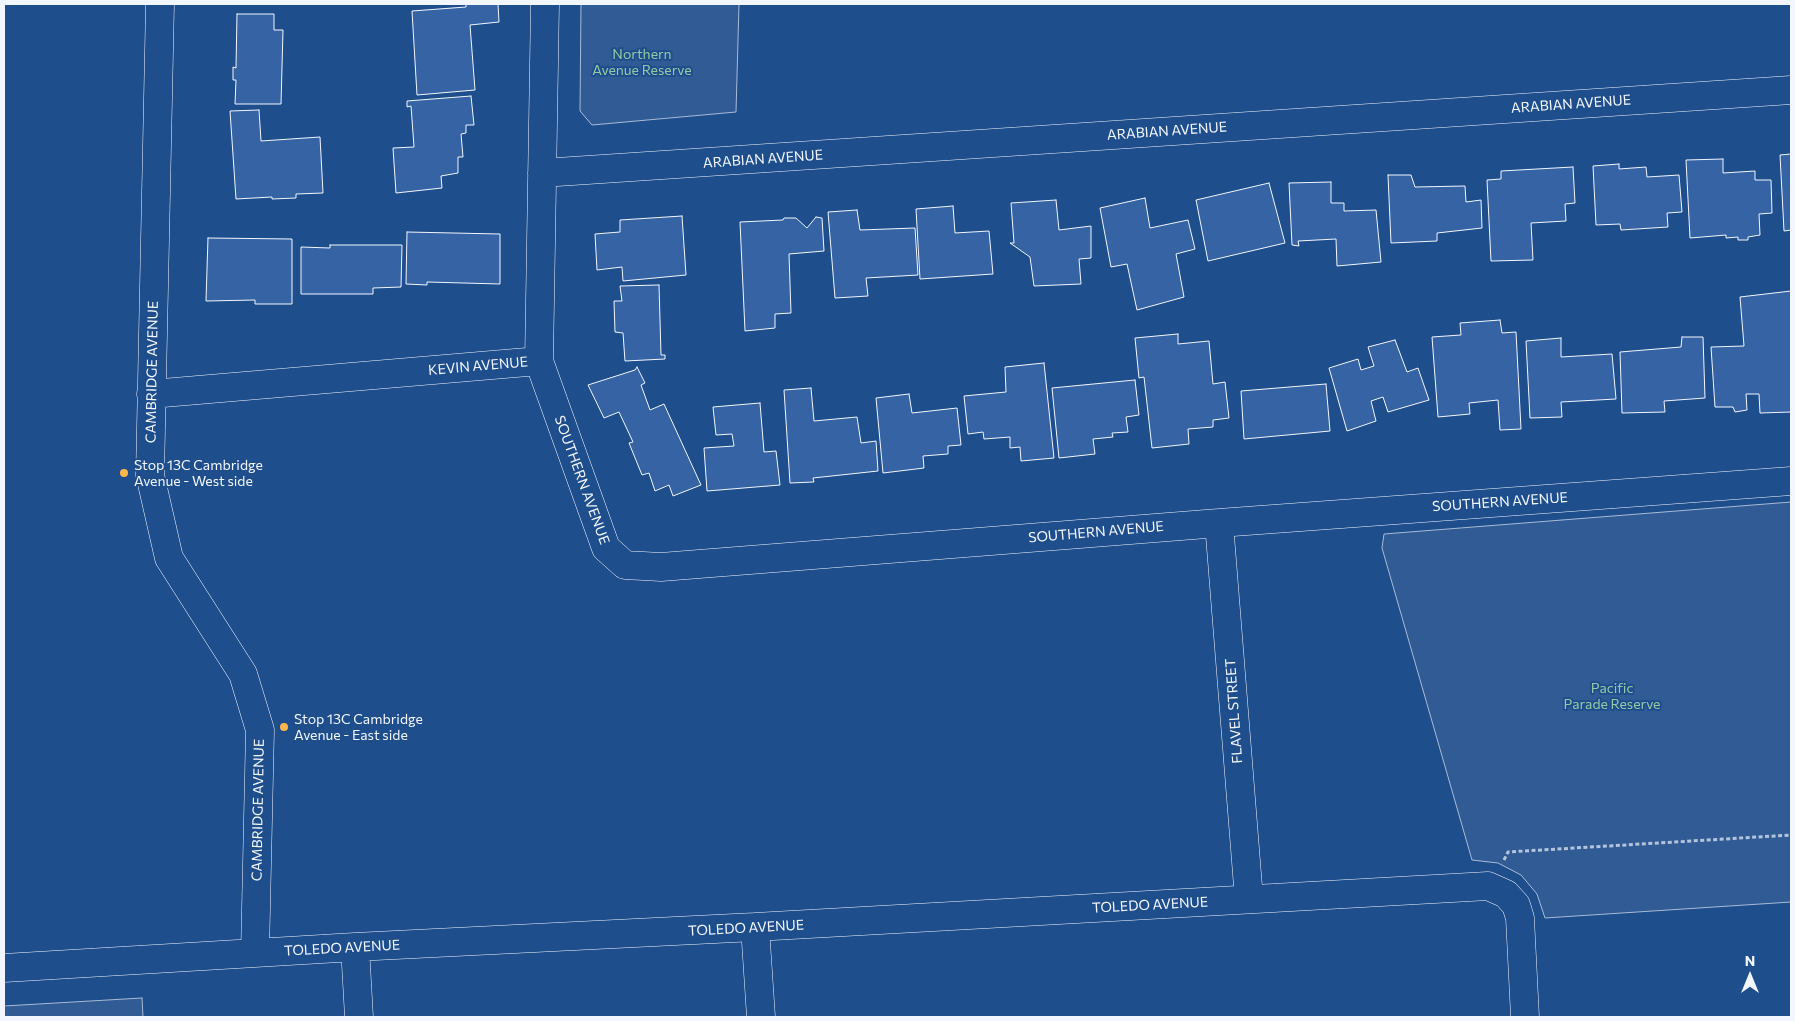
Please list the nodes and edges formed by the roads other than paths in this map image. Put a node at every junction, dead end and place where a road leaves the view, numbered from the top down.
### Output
1 (160, 4) edge
2 (545, 4) edge
3 (1791, 90) edge
4 (542, 173) junction
5 (539, 361) junction
6 (151, 394) junction
7 (1791, 480) edge
8 (1219, 522) junction
9 (1248, 899) junction
10 (755, 927) junction
11 (355, 947) junction
12 (255, 953) junction
13 (4, 968) edge
14 (359, 1017) edge
15 (761, 1017) edge
16 (1525, 1017) edge

1 - 6 street, CAMBRIDGE AVENUE
2 - 4 street, KEVIN AVENUE
3 - 4 street, ARABIAN AVENUE
4 - 5 street, KEVIN AVENUE
5 - 6 street, KEVIN AVENUE
5 - 8 street, SOUTHERN AVENUE
6 - 12 street, CAMBRIDGE AVENUE
7 - 8 street, SOUTHERN AVENUE
8 - 9 street, FLAVEL STREET
9 - 10 street, TOLEDO AVENUE
9 - 16 street, TOLEDO AVENUE
10 - 11 street, TOLEDO AVENUE
10 - 15 street
11 - 12 street, TOLEDO AVENUE
11 - 14 street
12 - 13 street, TOLEDO AVENUE

